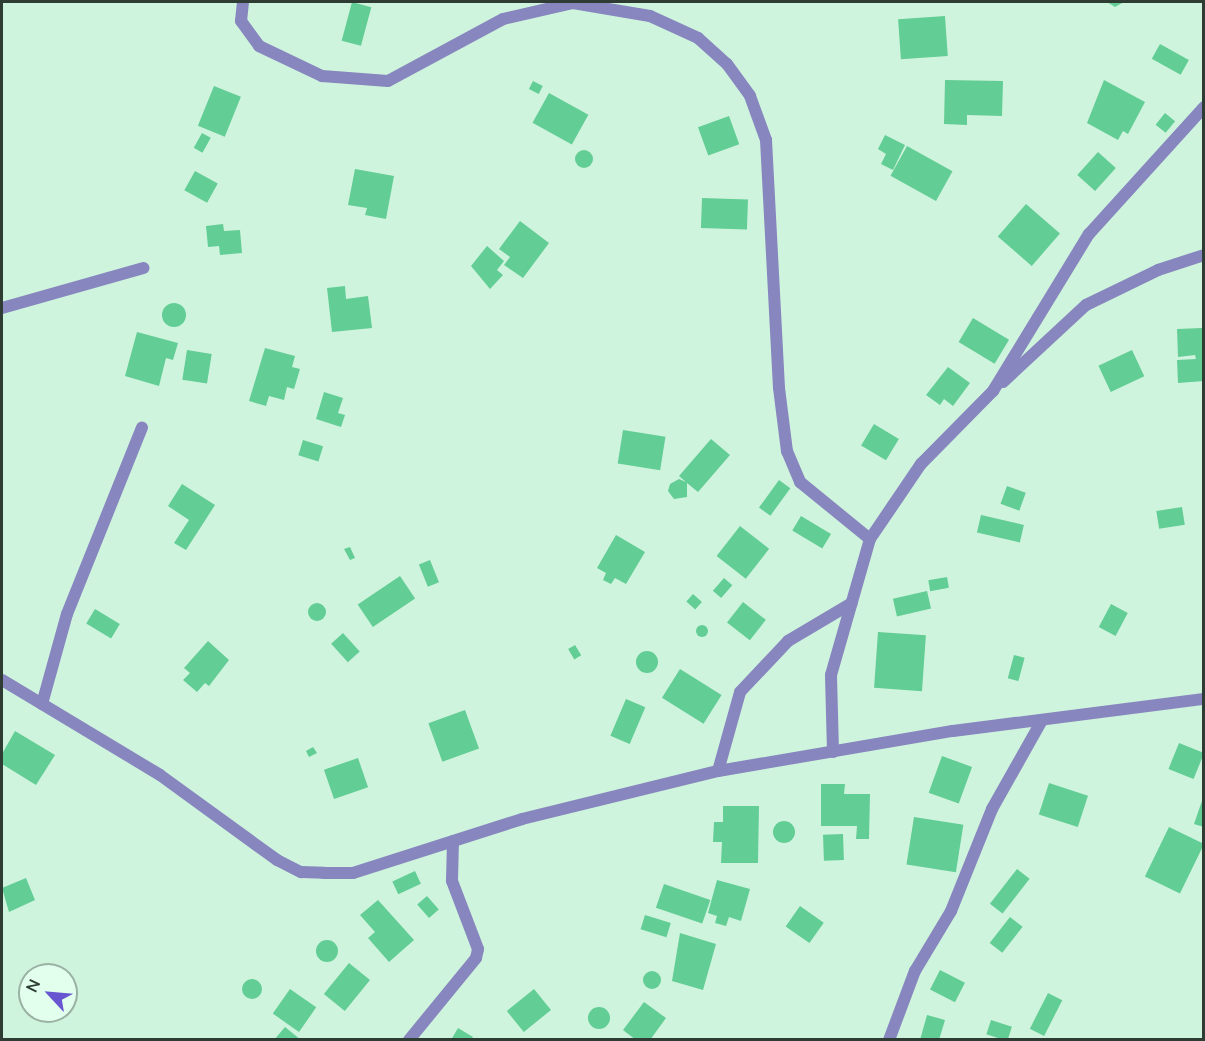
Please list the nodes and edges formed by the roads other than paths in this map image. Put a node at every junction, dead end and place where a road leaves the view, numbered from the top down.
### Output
1 (243, 2) edge
2 (573, 2) edge
3 (1203, 107) edge
4 (1203, 255) edge
5 (143, 268) dead end
6 (2, 308) edge
7 (993, 391) junction
8 (142, 426) dead end
9 (870, 539) junction
10 (852, 603) junction
11 (2, 680) edge
12 (1203, 699) edge
13 (42, 704) junction
14 (1041, 722) junction
15 (833, 752) junction
16 (718, 771) junction
17 (453, 841) junction
18 (409, 1040) edge
19 (889, 1040) edge

1 - 2 street
2 - 9 street
3 - 7 street
4 - 7 street
5 - 6 street
7 - 9 street
8 - 13 street
9 - 10 street
10 - 15 street
10 - 16 street
11 - 13 street
12 - 14 street
13 - 17 street
14 - 15 street
14 - 19 street
15 - 16 street
16 - 17 street
17 - 18 street

